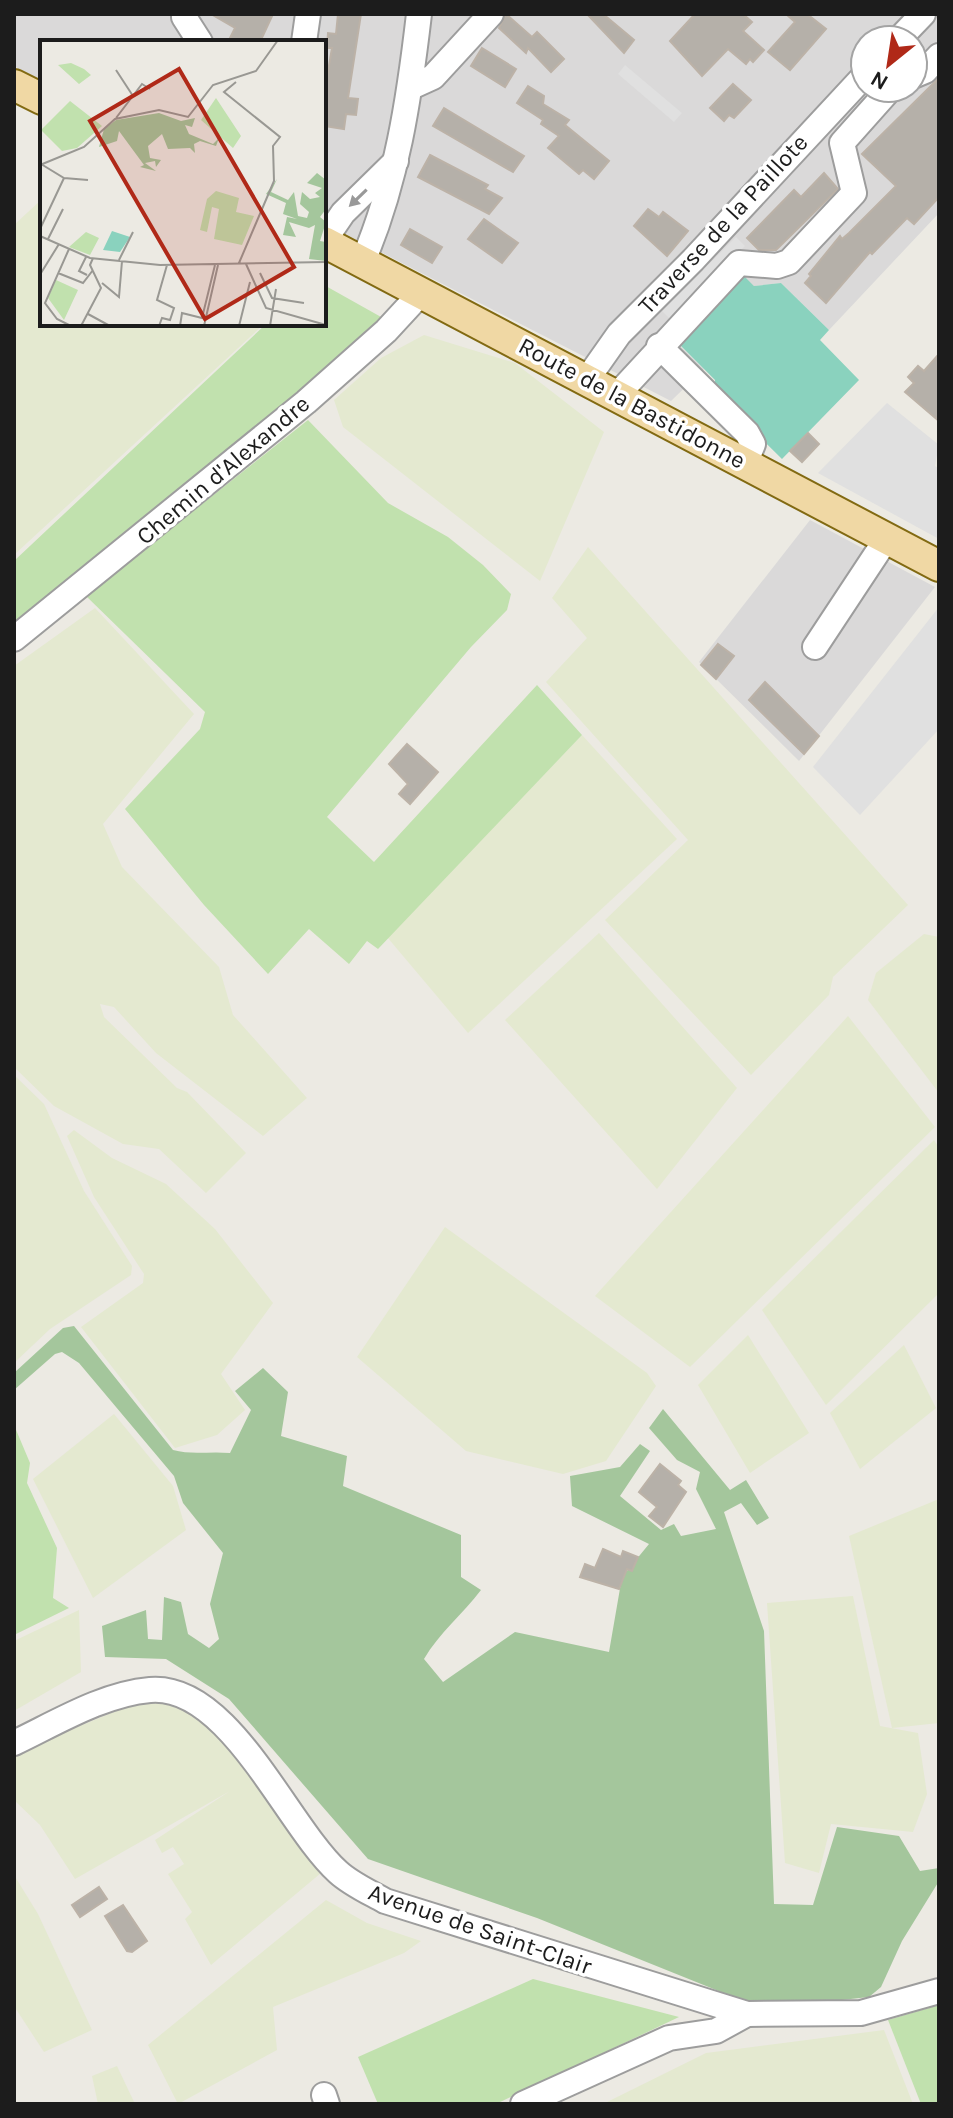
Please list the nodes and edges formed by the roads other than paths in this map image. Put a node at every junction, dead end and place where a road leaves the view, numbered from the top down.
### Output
1 (308, 14) edge
2 (419, 14) edge
3 (491, 14) edge
4 (184, 17) dead end
5 (199, 40) edge
6 (304, 40) edge
7 (411, 87) junction
8 (849, 92) edge
9 (877, 104) edge
10 (397, 159) junction
11 (326, 239) edge
12 (326, 243) edge
13 (363, 261) junction
14 (422, 292) junction
15 (659, 346) junction
16 (588, 378) junction
17 (618, 394) junction
18 (745, 464) junction
19 (887, 538) junction
20 (939, 566) edge
21 (14, 639) edge
22 (815, 647) dead end
23 (14, 1743) edge
24 (939, 1991) edge
25 (747, 2014) junction
26 (523, 2104) edge

1 - 6 street
2 - 7 street
3 - 7 street
4 - 5 street
7 - 10 street
8 - 16 street, Traverse de la Paillote
9 - 15 street
10 -> 11 street
10 - 13 street
12 - 13 main road, Route de la Bastidonne
13 - 14 main road, Route de la Bastidonne
14 - 16 main road, Route de la Bastidonne
14 - 21 street, Chemin d'Alexandre
15 - 17 street
15 - 18 street
16 - 17 main road, Route de la Bastidonne
17 - 18 main road, Route de la Bastidonne
18 - 19 main road, Route de la Bastidonne
19 - 20 main road, Route de la Bastidonne
19 - 22 street
23 - 25 street, Avenue de Saint-Clair
24 - 25 street, Avenue de Saint-Clair
25 - 26 street

